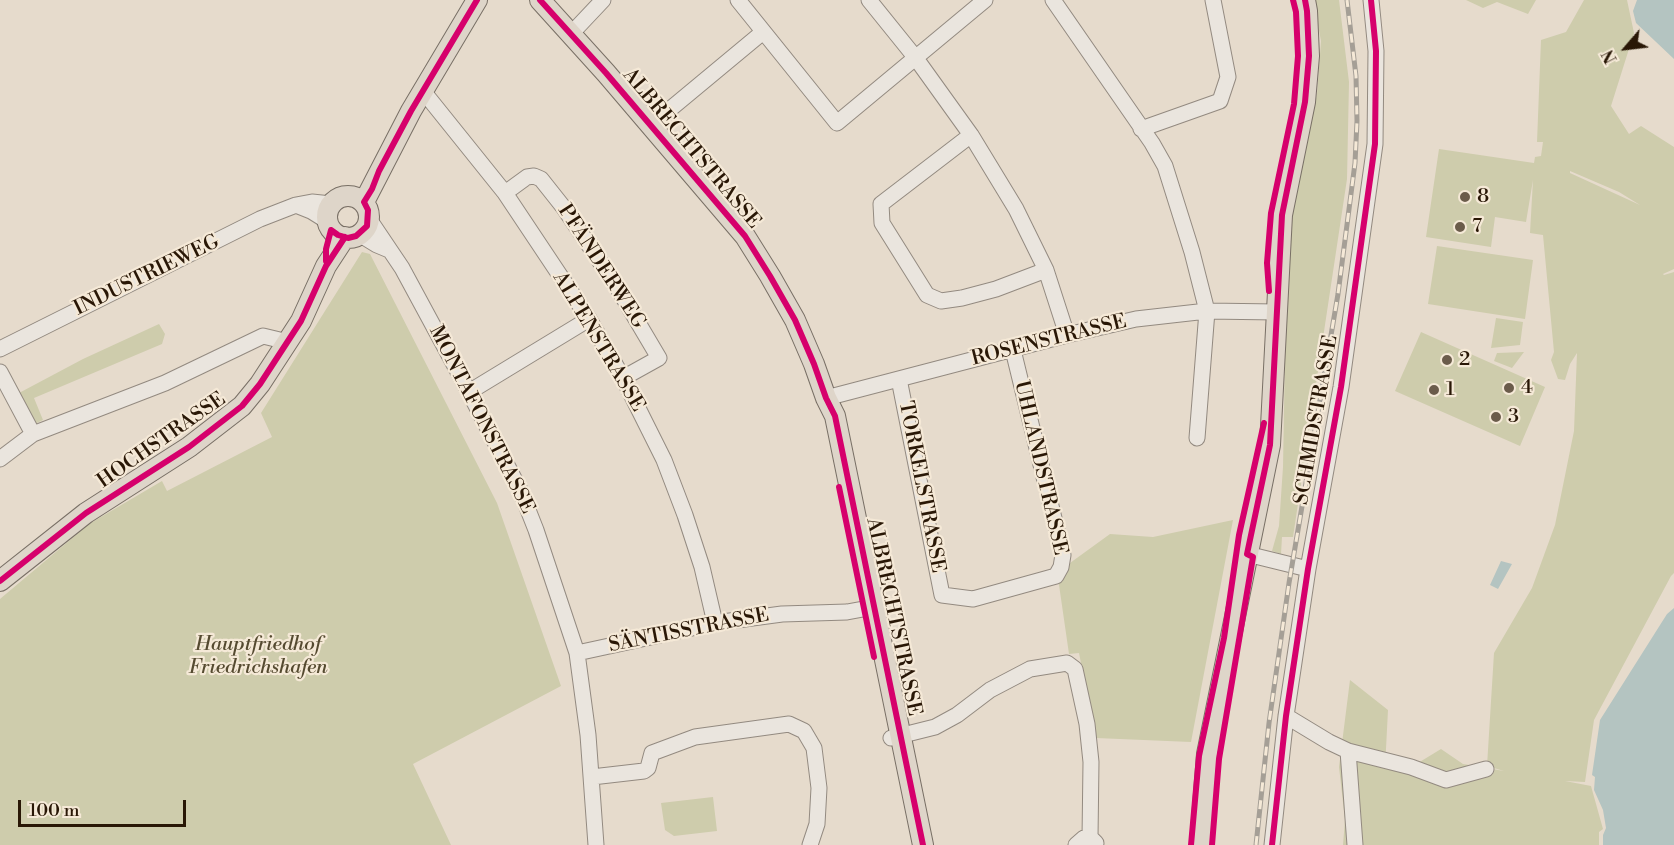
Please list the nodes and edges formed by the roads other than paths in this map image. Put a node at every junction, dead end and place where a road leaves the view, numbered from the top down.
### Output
1 (477, 0) edge
2 (540, 0) edge
3 (603, 0) edge
4 (738, 0) edge
5 (869, 0) edge
6 (985, 0) edge
7 (1053, 0) edge
8 (1213, 0) edge
9 (1305, 0) edge
10 (1371, 0) edge
11 (763, 32) junction
12 (570, 35) junction
13 (915, 57) junction
14 (423, 91) junction
15 (651, 125) junction
16 (1142, 129) junction
17 (971, 135) junction
18 (505, 193) junction
19 (347, 218) junction
20 (1046, 270) junction
21 (1207, 311) junction
22 (1277, 312) junction
23 (589, 319) junction
24 (1067, 335) junction
25 (288, 342) junction
26 (0, 349) edge
27 (1013, 350) junction
28 (0, 372) edge
29 (623, 378) junction
30 (899, 379) junction
31 (469, 392) junction
32 (826, 398) junction
33 (33, 434) junction
34 (1197, 438) dead end
35 (0, 459) edge
36 (1247, 554) junction
37 (1308, 569) junction
38 (0, 580) edge
39 (942, 595) joint
40 (869, 608) junction
41 (715, 623) junction
42 (577, 653) junction
43 (1286, 716) junction
44 (896, 737) junction
45 (1348, 751) junction
46 (1486, 769) dead end
47 (592, 777) junction
48 (1088, 843) edge
49 (596, 845) edge
50 (810, 845) edge
51 (913, 845) edge
52 (923, 845) edge
53 (1200, 845) edge
54 (1272, 845) edge
55 (1355, 845) edge

1 - 14 main road, HOCHSTRASSE
2 - 12 main road, ALBRECHTSTRASSE
3 - 12 street
4 - 11 street
5 - 13 street
6 - 13 street
7 - 16 street
8 - 16 street
9 - 22 main road
10 - 37 street, SCHMIDSTRASSE
11 - 13 street
11 - 15 street
12 - 15 main road, ALBRECHTSTRASSE
13 - 17 street
14 - 18 street, ALPENSTRASSE
14 - 19 main road, HOCHSTRASSE
15 - 32 main road, ALBRECHTSTRASSE
16 - 21 street
17 - 20 street
17 - 20 street
18 - 23 street, ALPENSTRASSE
18 - 29 street, PFÄNDERWEG
19 - 25 main road, HOCHSTRASSE
19 - 26 street, INDUSTRIEWEG
19 - 31 street, MONTAFONSTRASSE
20 - 24 street
21 - 22 street, ROSENSTRASSE
21 - 24 street, ROSENSTRASSE
21 - 34 street
22 - 36 main road
23 - 29 street, ALPENSTRASSE
23 - 31 street
24 - 27 street, ROSENSTRASSE
25 - 33 street
25 - 38 main road, HOCHSTRASSE
27 - 30 street, ROSENSTRASSE
27 - 39 street, UHLANDSTRASSE
28 - 33 street
29 - 41 street, ALPENSTRASSE
30 - 32 street, ROSENSTRASSE
30 - 39 street, TORKELSTRASSE
31 - 42 street, MONTAFONSTRASSE
32 - 40 main road, ALBRECHTSTRASSE
33 - 35 street
36 - 37 street
36 - 53 main road
37 - 43 street, SCHMIDSTRASSE
40 - 41 street, SÄNTISSTRASSE
40 - 44 main road, ALBRECHTSTRASSE
41 - 42 street, SÄNTISSTRASSE
42 - 47 street, MONTAFONSTRASSE
43 - 45 street
43 - 54 street, SCHMIDSTRASSE
44 - 48 street
44 - 51 main road, ALBRECHTSTRASSE
44 - 52 main road, ALBRECHTSTRASSE
45 - 46 street
45 - 55 street
47 - 49 street, MONTAFONSTRASSE
47 - 50 street

